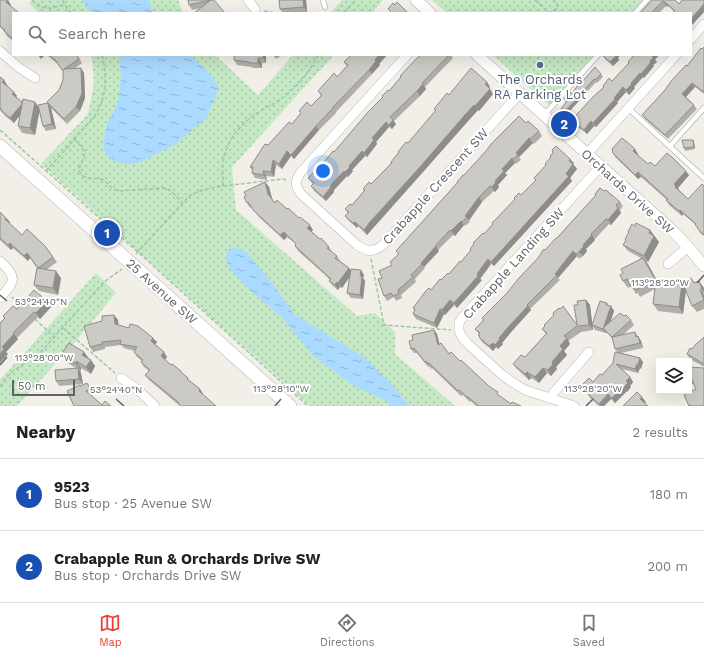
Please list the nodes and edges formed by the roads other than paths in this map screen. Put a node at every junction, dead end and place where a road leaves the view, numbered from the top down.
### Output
1 (248, 0) edge
2 (323, 0) edge
3 (416, 0) edge
4 (647, 0) edge
5 (325, 7) dead end
6 (255, 9) road end
7 (429, 12) edge
8 (636, 12) edge
9 (704, 24) edge
10 (692, 38) edge
11 (0, 51) edge
12 (406, 56) edge
13 (478, 56) edge
14 (597, 56) edge
15 (675, 56) edge
16 (35, 78) dead end
17 (520, 93) junction
18 (628, 108) junction
19 (704, 108) edge
20 (544, 115) junction
21 (0, 146) edge
22 (670, 146) junction
23 (587, 154) junction
24 (601, 166) junction
25 (704, 178) edge
26 (688, 247) junction
27 (0, 261) edge
28 (668, 264) dead end
29 (704, 266) edge
30 (0, 298) edge
31 (589, 352) dead end
32 (121, 378) road end
33 (548, 398) junction
34 (155, 406) edge
35 (288, 406) edge
36 (574, 406) edge

1 - 6 street
2 - 5 lane
3 - 7 street
4 - 8 lane
9 - 10 street
11 - 16 street
12 - 17 street, Crabapple Crescent SW
13 - 17 street, Orchards Drive SW
14 - 20 lane
15 - 18 street
17 - 20 street, Orchards Drive SW
18 - 22 lane
18 - 23 street
19 - 22 lane
20 - 23 street, Orchards Drive SW
21 - 35 main road, 25 Avenue SW
22 - 25 lane
23 - 24 street, Orchards Drive SW
24 - 26 street, Orchards Drive SW
24 - 33 street, Crabapple Landing SW
26 - 28 street
26 - 29 street, Orchards Drive SW
27 - 30 street
31 - 33 street
32 - 34 street
33 - 36 street, Crabapple Landing SW

